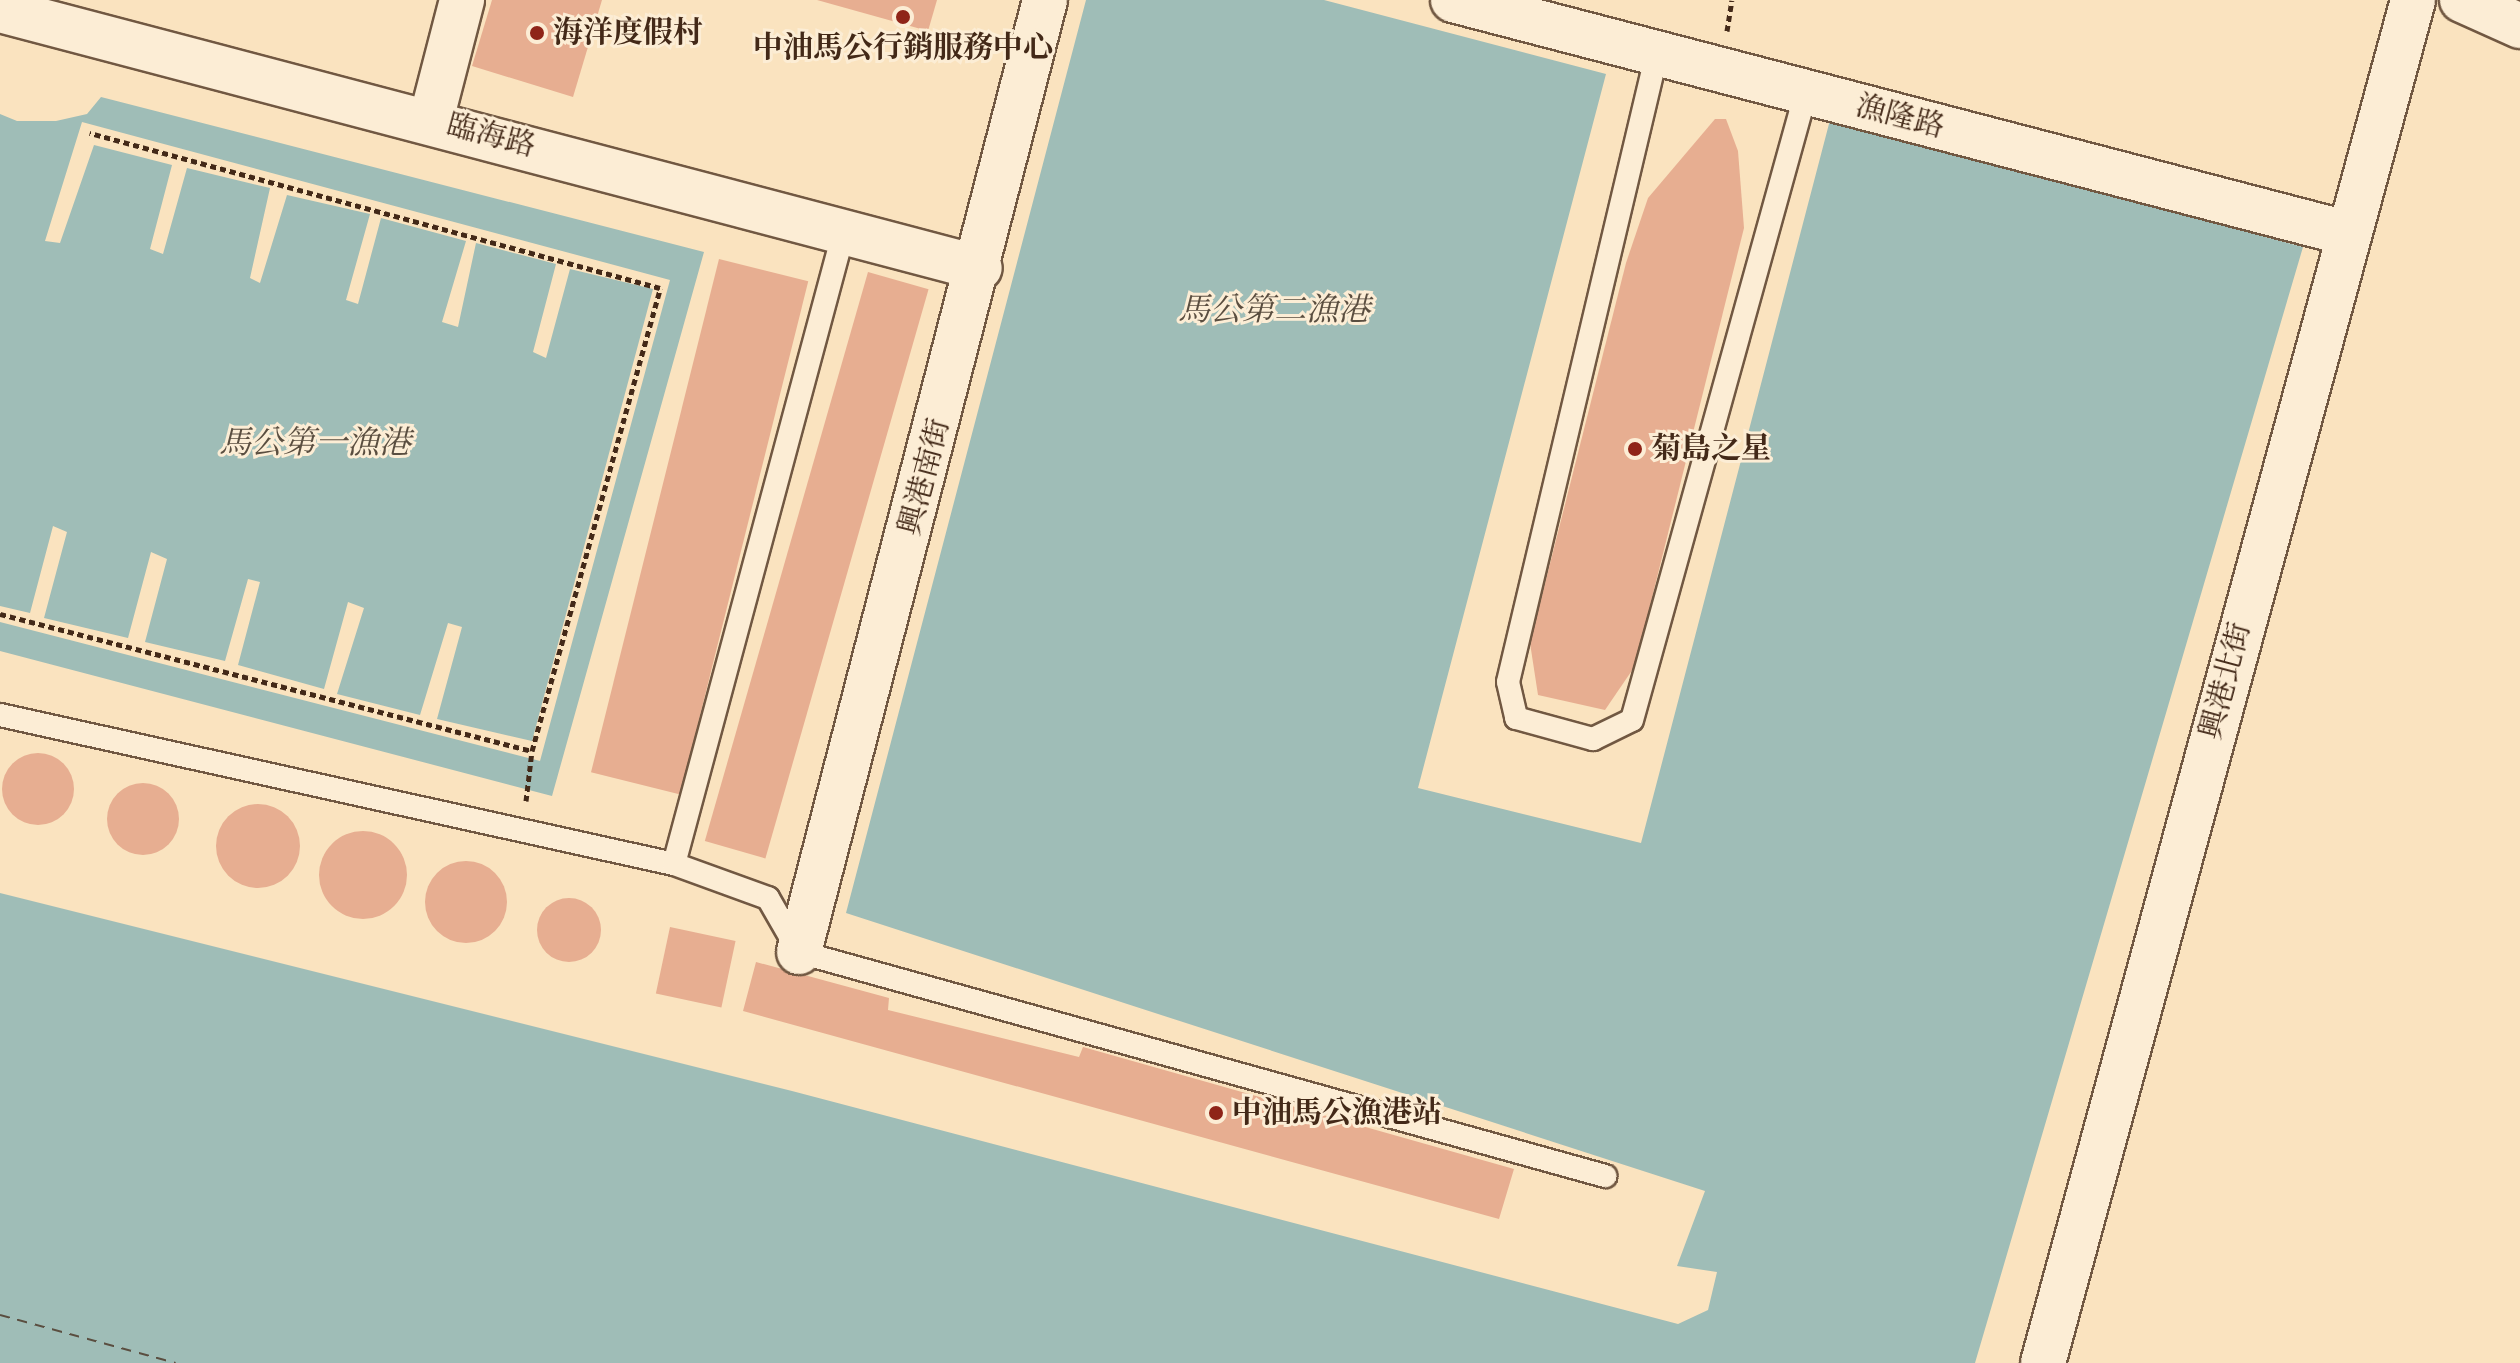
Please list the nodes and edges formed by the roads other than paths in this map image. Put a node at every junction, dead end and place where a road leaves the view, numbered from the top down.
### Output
1 (462, 0) edge
2 (1045, 0) edge
3 (1453, 0) edge
4 (2413, 0) edge
5 (2462, 0) edge
6 (0, 10) edge
7 (52, 11) edge
8 (2520, 26) edge
9 (1657, 53) junction
10 (1806, 92) junction
11 (431, 120) junction
12 (844, 231) junction
13 (2346, 233) junction
14 (980, 268) junction
15 (0, 715) edge
16 (674, 864) junction
17 (799, 952) junction
18 (1605, 1176) dead end
19 (2043, 1363) edge

1 - 11 street
2 - 14 street, 興港南街
3 - 9 street, 漁隆路
4 - 13 street, 興港北街
5 - 8 street
6 - 7 street, 臨海路
7 - 11 street, 臨海路
9 - 10 street, 漁隆路
9 - 10 lane
10 - 13 street, 漁隆路
11 - 12 street, 臨海路
12 - 14 street, 臨海路
12 - 16 lane
13 - 19 street, 興港北街
14 - 17 street, 興港南街
15 - 16 lane
16 - 17 lane
17 - 18 lane

